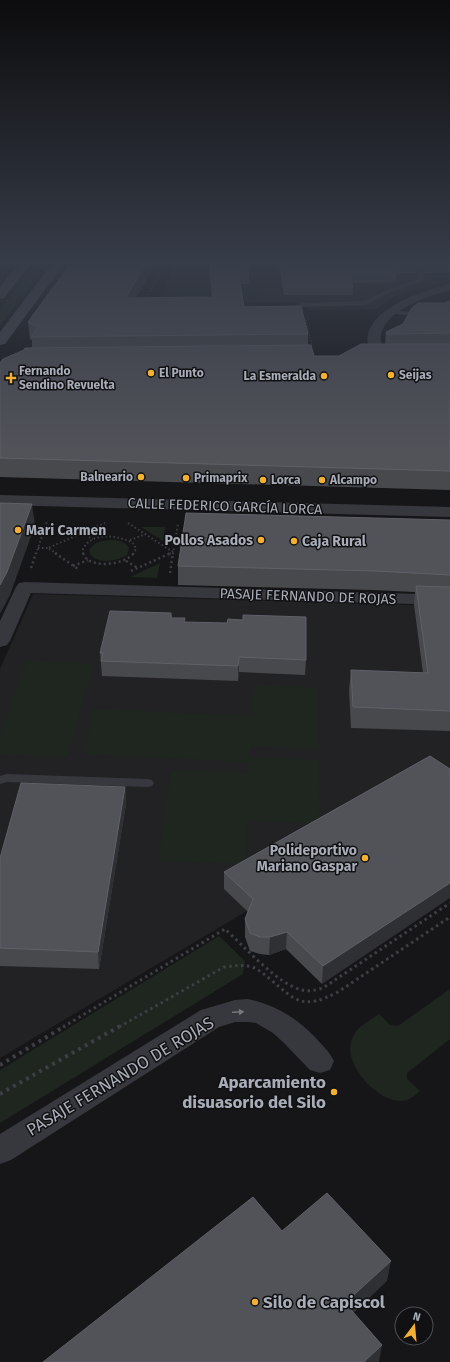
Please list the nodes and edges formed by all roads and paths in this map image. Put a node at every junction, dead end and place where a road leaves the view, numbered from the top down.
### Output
1 (14, 324) edge
2 (306, 324) edge
3 (380, 324) edge
4 (0, 342) edge
5 (312, 345) edge
6 (395, 355) edge
7 (363, 356) edge
8 (379, 356) junction
9 (0, 500) edge
10 (450, 512) edge
11 (47, 521) dead end
12 (106, 522) dead end
13 (128, 523) dead end
14 (178, 524) dead end
15 (82, 533) junction
16 (146, 534) junction
17 (94, 539) junction
18 (130, 540) junction
19 (38, 548) junction
20 (48, 548) junction
21 (173, 552) junction
22 (88, 560) junction
23 (126, 561) junction
24 (73, 566) junction
25 (138, 568) junction
26 (79, 570) dead end
27 (125, 573) dead end
28 (25, 587) junction
29 (167, 591) junction
30 (450, 600) edge
31 (0, 641) edge
32 (0, 780) edge
33 (148, 783) dead end
34 (450, 903) edge
35 (320, 1061) dead end
36 (0, 1065) edge
37 (0, 1150) edge

1 - 4 street
2 - 5 path
3 - 8 street
6 - 8 street
7 - 8 street
9 - 10 street, CALLE FEDERICO GARCÍA LORCA
11 - 19 path
12 - 15 path
13 - 16 path
14 - 21 path
15 - 17 path
15 - 20 path
16 - 18 path
16 - 21 path
17 - 18 path
17 - 22 path
18 - 23 path
19 - 20 path
19 - 28 path
20 - 24 path
21 - 25 path
21 - 29 path
22 - 23 path
22 - 24 path
23 - 25 path
24 - 26 path
25 - 27 path
28 - 29 street, PASAJE FERNANDO DE ROJAS
28 - 31 street
29 - 30 street, PASAJE FERNANDO DE ROJAS
32 - 33 lane
34 - 36 path
37 -> 35 street, PASAJE FERNANDO DE ROJAS

